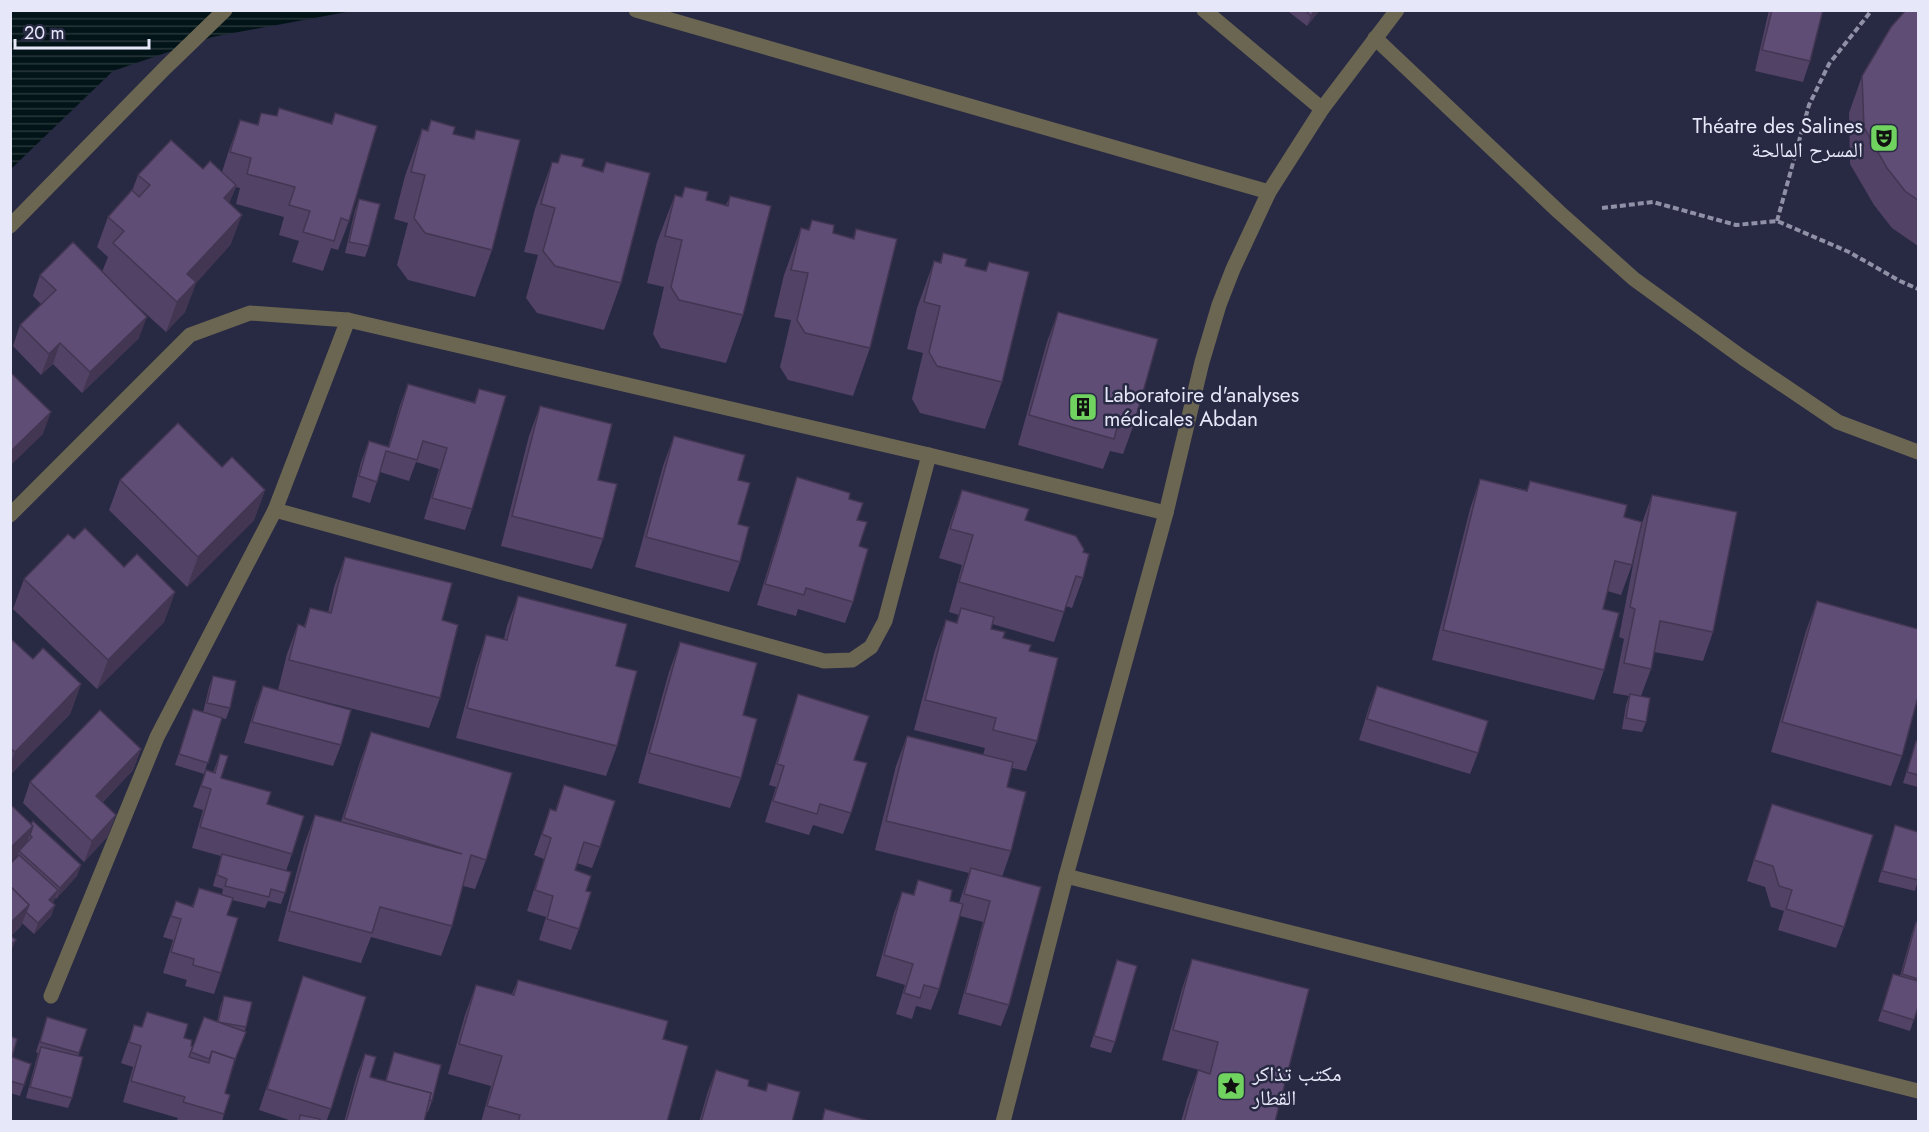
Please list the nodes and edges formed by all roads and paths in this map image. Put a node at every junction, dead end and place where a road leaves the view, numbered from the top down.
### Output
1 (225, 10) edge
2 (636, 10) edge
3 (1204, 10) edge
4 (1397, 10) edge
5 (1872, 10) edge
6 (1375, 38) junction
7 (1322, 109) junction
8 (1269, 192) junction
9 (1559, 212) junction
10 (1777, 221) junction
11 (10, 226) edge
12 (1918, 289) edge
13 (348, 320) junction
14 (1918, 452) edge
15 (929, 455) junction
16 (275, 510) junction
17 (1166, 513) junction
18 (10, 515) edge
19 (1066, 876) junction
20 (51, 996) dead end
21 (1918, 1091) edge
22 (1003, 1122) edge

1 - 11 street
2 - 8 street
3 - 7 street
4 - 6 street
5 - 10 path
6 - 7 street
6 - 9 street
7 - 8 street
8 - 17 street
9 - 10 path
9 - 14 street
10 - 12 path
13 - 15 street
13 - 16 street
13 - 18 street
15 - 16 street
15 - 17 street
16 - 20 street
17 - 19 street
19 - 21 street
19 - 22 street

